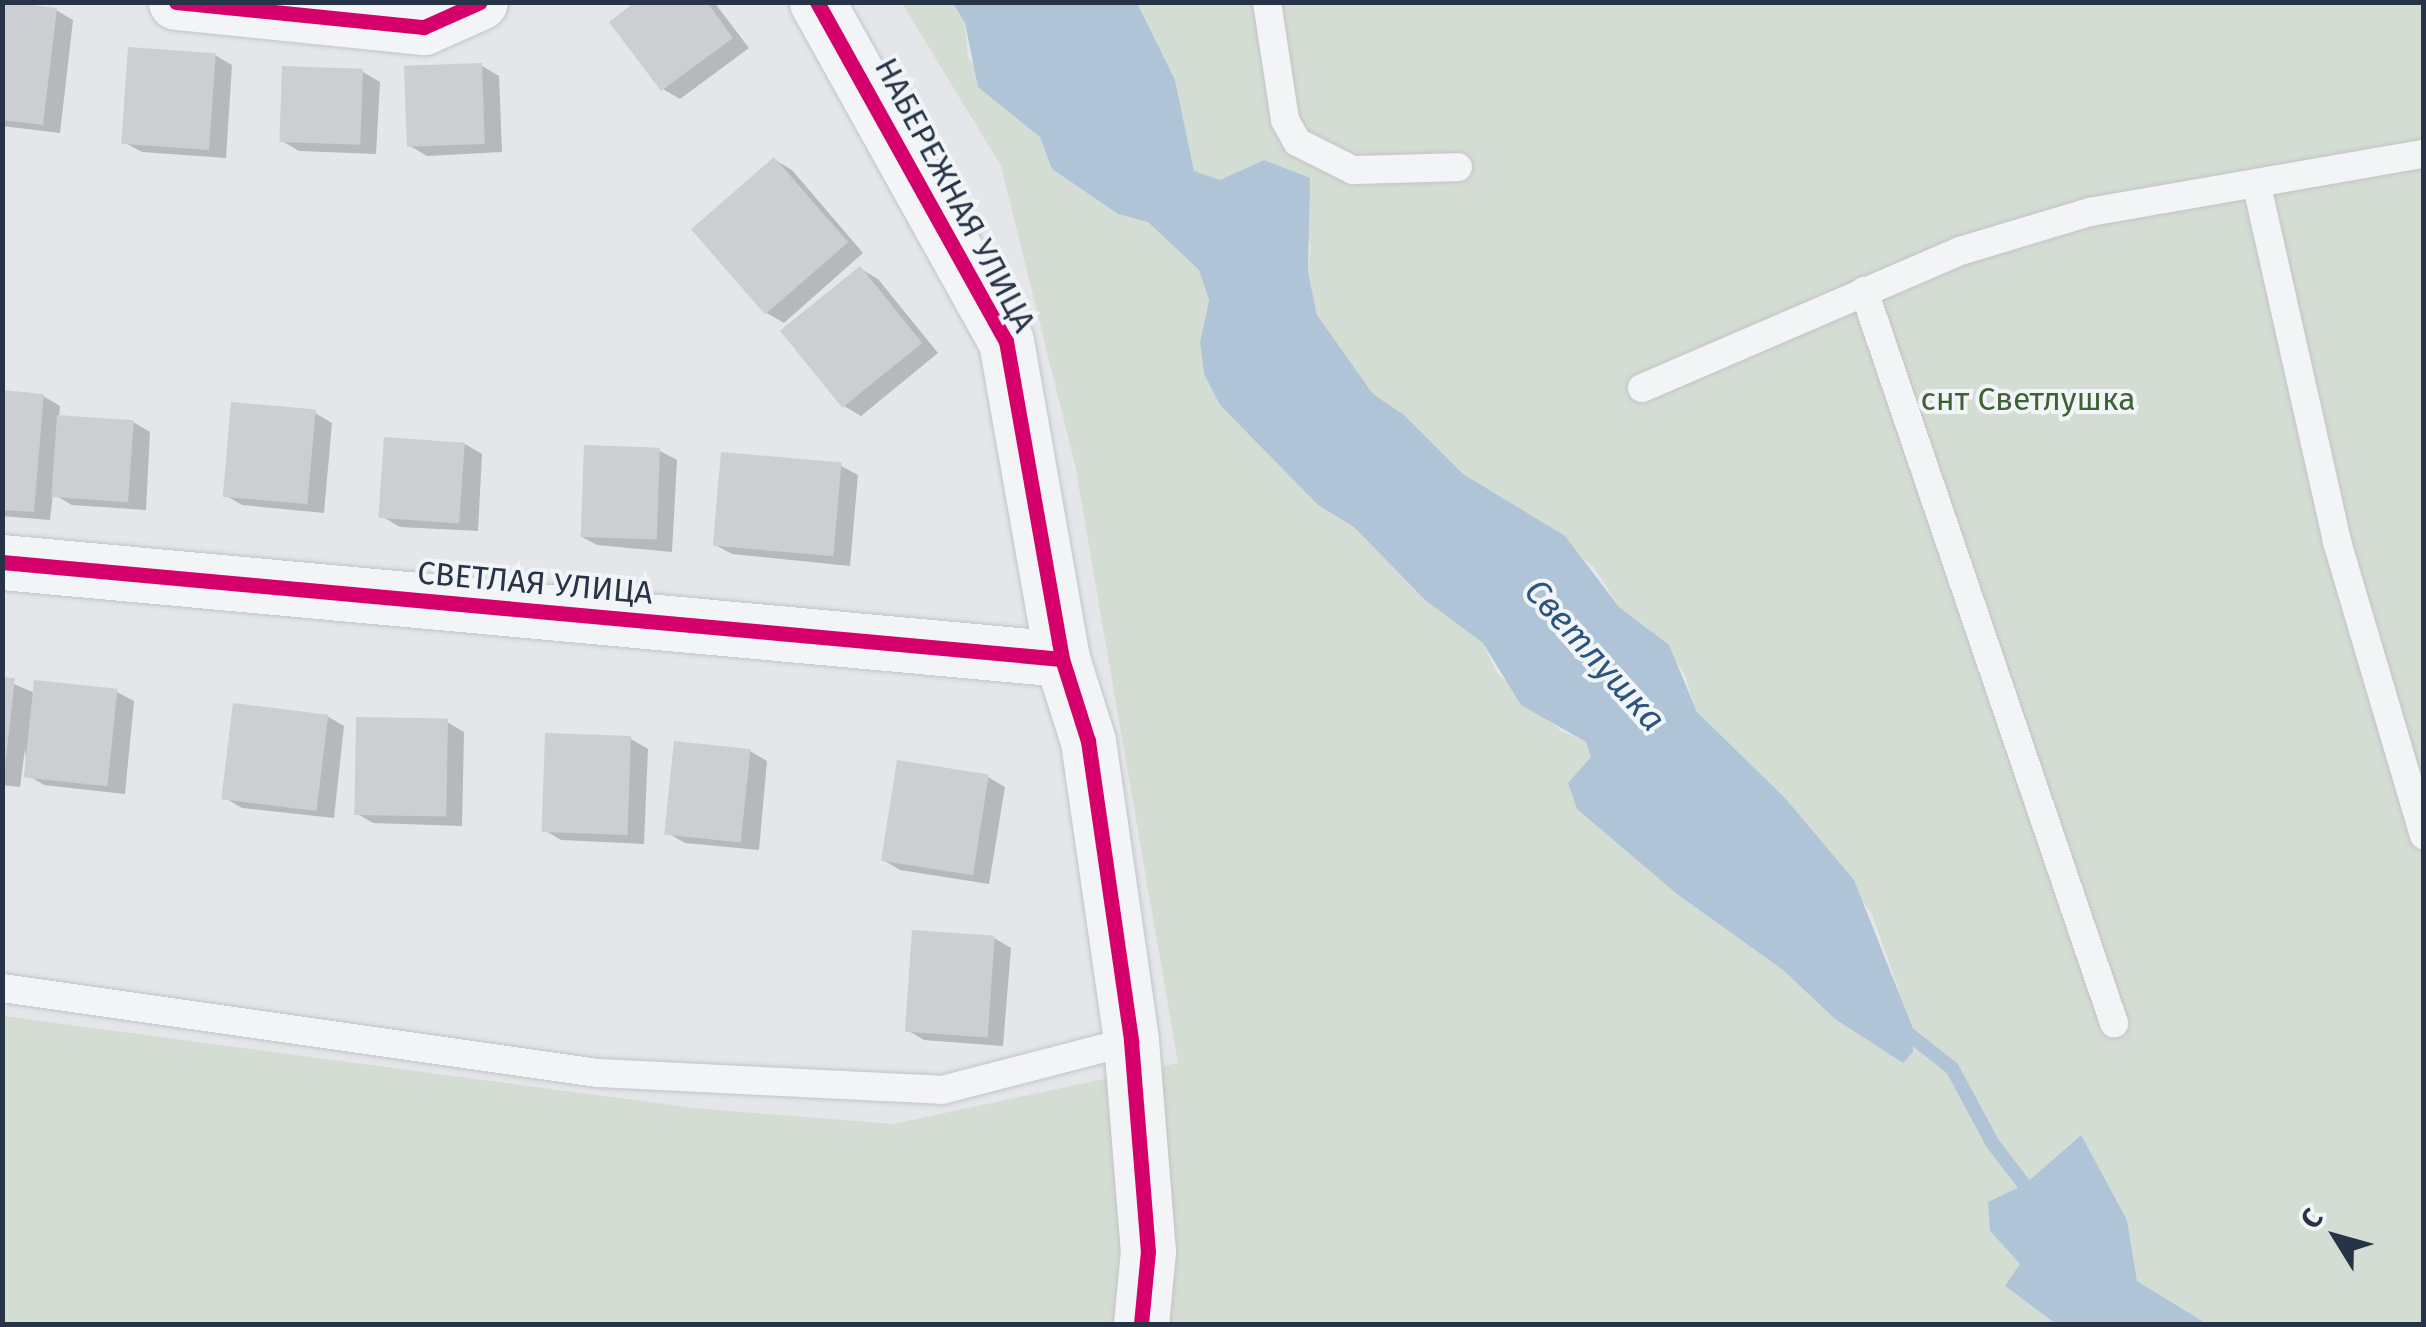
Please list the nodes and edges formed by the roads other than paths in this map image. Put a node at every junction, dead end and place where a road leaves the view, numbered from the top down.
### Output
1 (176, 2) edge
2 (480, 2) edge
3 (817, 2) edge
4 (1267, 2) edge
5 (2424, 154) edge
6 (1458, 167) dead end
7 (2256, 186) junction
8 (1864, 291) junction
9 (1642, 388) dead end
10 (2, 562) edge
11 (1062, 659) junction
12 (2424, 835) edge
13 (2, 988) edge
14 (2114, 1023) dead end
15 (1131, 1042) junction
16 (1141, 1324) edge

1 - 2 street
3 - 11 street, НАБЕРЕЖНАЯ УЛИЦА
4 - 6 lane
5 - 7 lane
7 - 8 lane
7 - 12 lane
8 - 9 lane
8 - 14 lane
10 - 11 street, СВЕТЛАЯ УЛИЦА
11 - 15 street, НАБЕРЕЖНАЯ УЛИЦА
13 - 15 lane
15 - 16 street, НАБЕРЕЖНАЯ УЛИЦА

